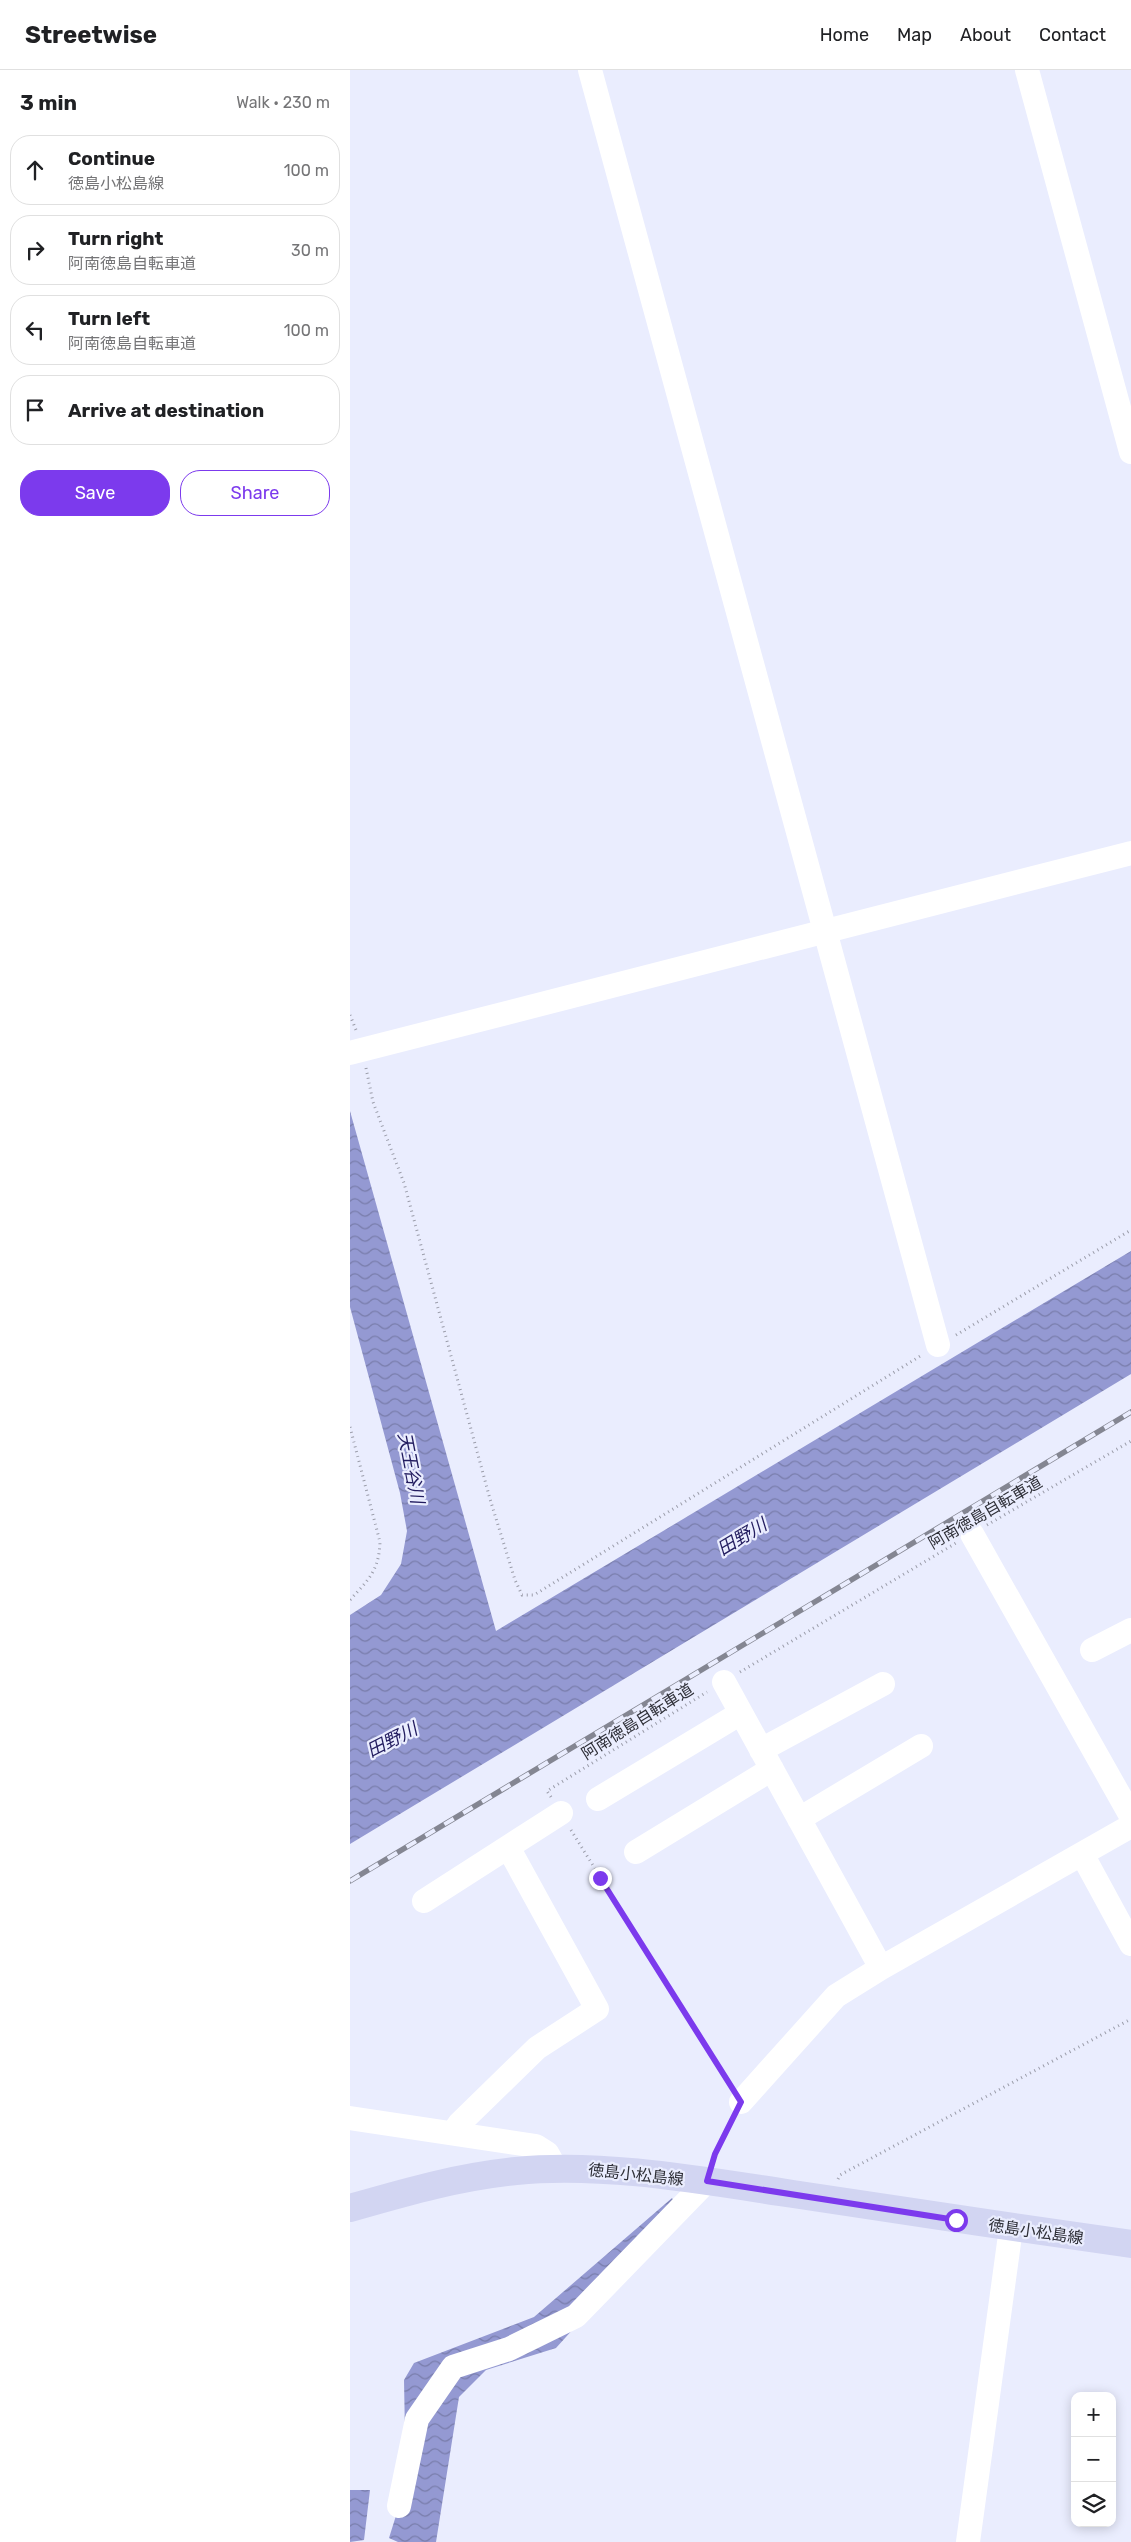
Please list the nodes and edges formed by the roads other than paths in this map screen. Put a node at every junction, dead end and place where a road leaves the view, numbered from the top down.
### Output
1 (590, 70) edge
2 (1027, 70) edge
3 (1131, 452) edge
4 (1131, 853) edge
5 (824, 932) junction
6 (355, 1051) edge
7 (938, 1345) road end
8 (972, 1534) road end
9 (1131, 1630) edge
10 (1092, 1650) dead end
11 (724, 1682) road end
12 (883, 1684) dead end
13 (741, 1713) junction
14 (921, 1746) dead end
15 (766, 1759) junction
16 (598, 1798) dead end
17 (560, 1814) road end
18 (1131, 1816) edge
19 (799, 1819) junction
20 (1131, 1826) edge
21 (508, 1847) junction
22 (636, 1852) dead end
23 (1082, 1854) junction
24 (424, 1901) dead end
25 (1131, 1944) edge
26 (881, 1968) junction
27 (741, 2102) road end
28 (350, 2118) edge
29 (453, 2133) junction
30 (556, 2169) junction
31 (707, 2181) junction
32 (350, 2208) edge
33 (1010, 2228) junction
34 (1131, 2244) edge
35 (399, 2506) dead end
36 (968, 2542) edge

1 - 5 street
2 - 3 street
4 - 5 street
5 - 6 street
5 - 7 street
8 - 18 street
9 - 10 street
11 - 13 street
12 - 15 street
13 - 15 street
13 - 16 street
14 - 19 street
15 - 19 street
15 - 22 street
17 - 21 street
19 - 26 street
20 - 23 street
21 - 24 street
21 - 29 street
23 - 25 street
23 - 26 street
26 - 27 street
28 - 29 street
29 - 30 street
30 - 31 main road, 徳島小松島線
30 - 32 main road, 徳島小松島線
31 - 33 main road, 徳島小松島線
31 - 35 street
33 - 34 main road, 徳島小松島線
33 - 36 street

